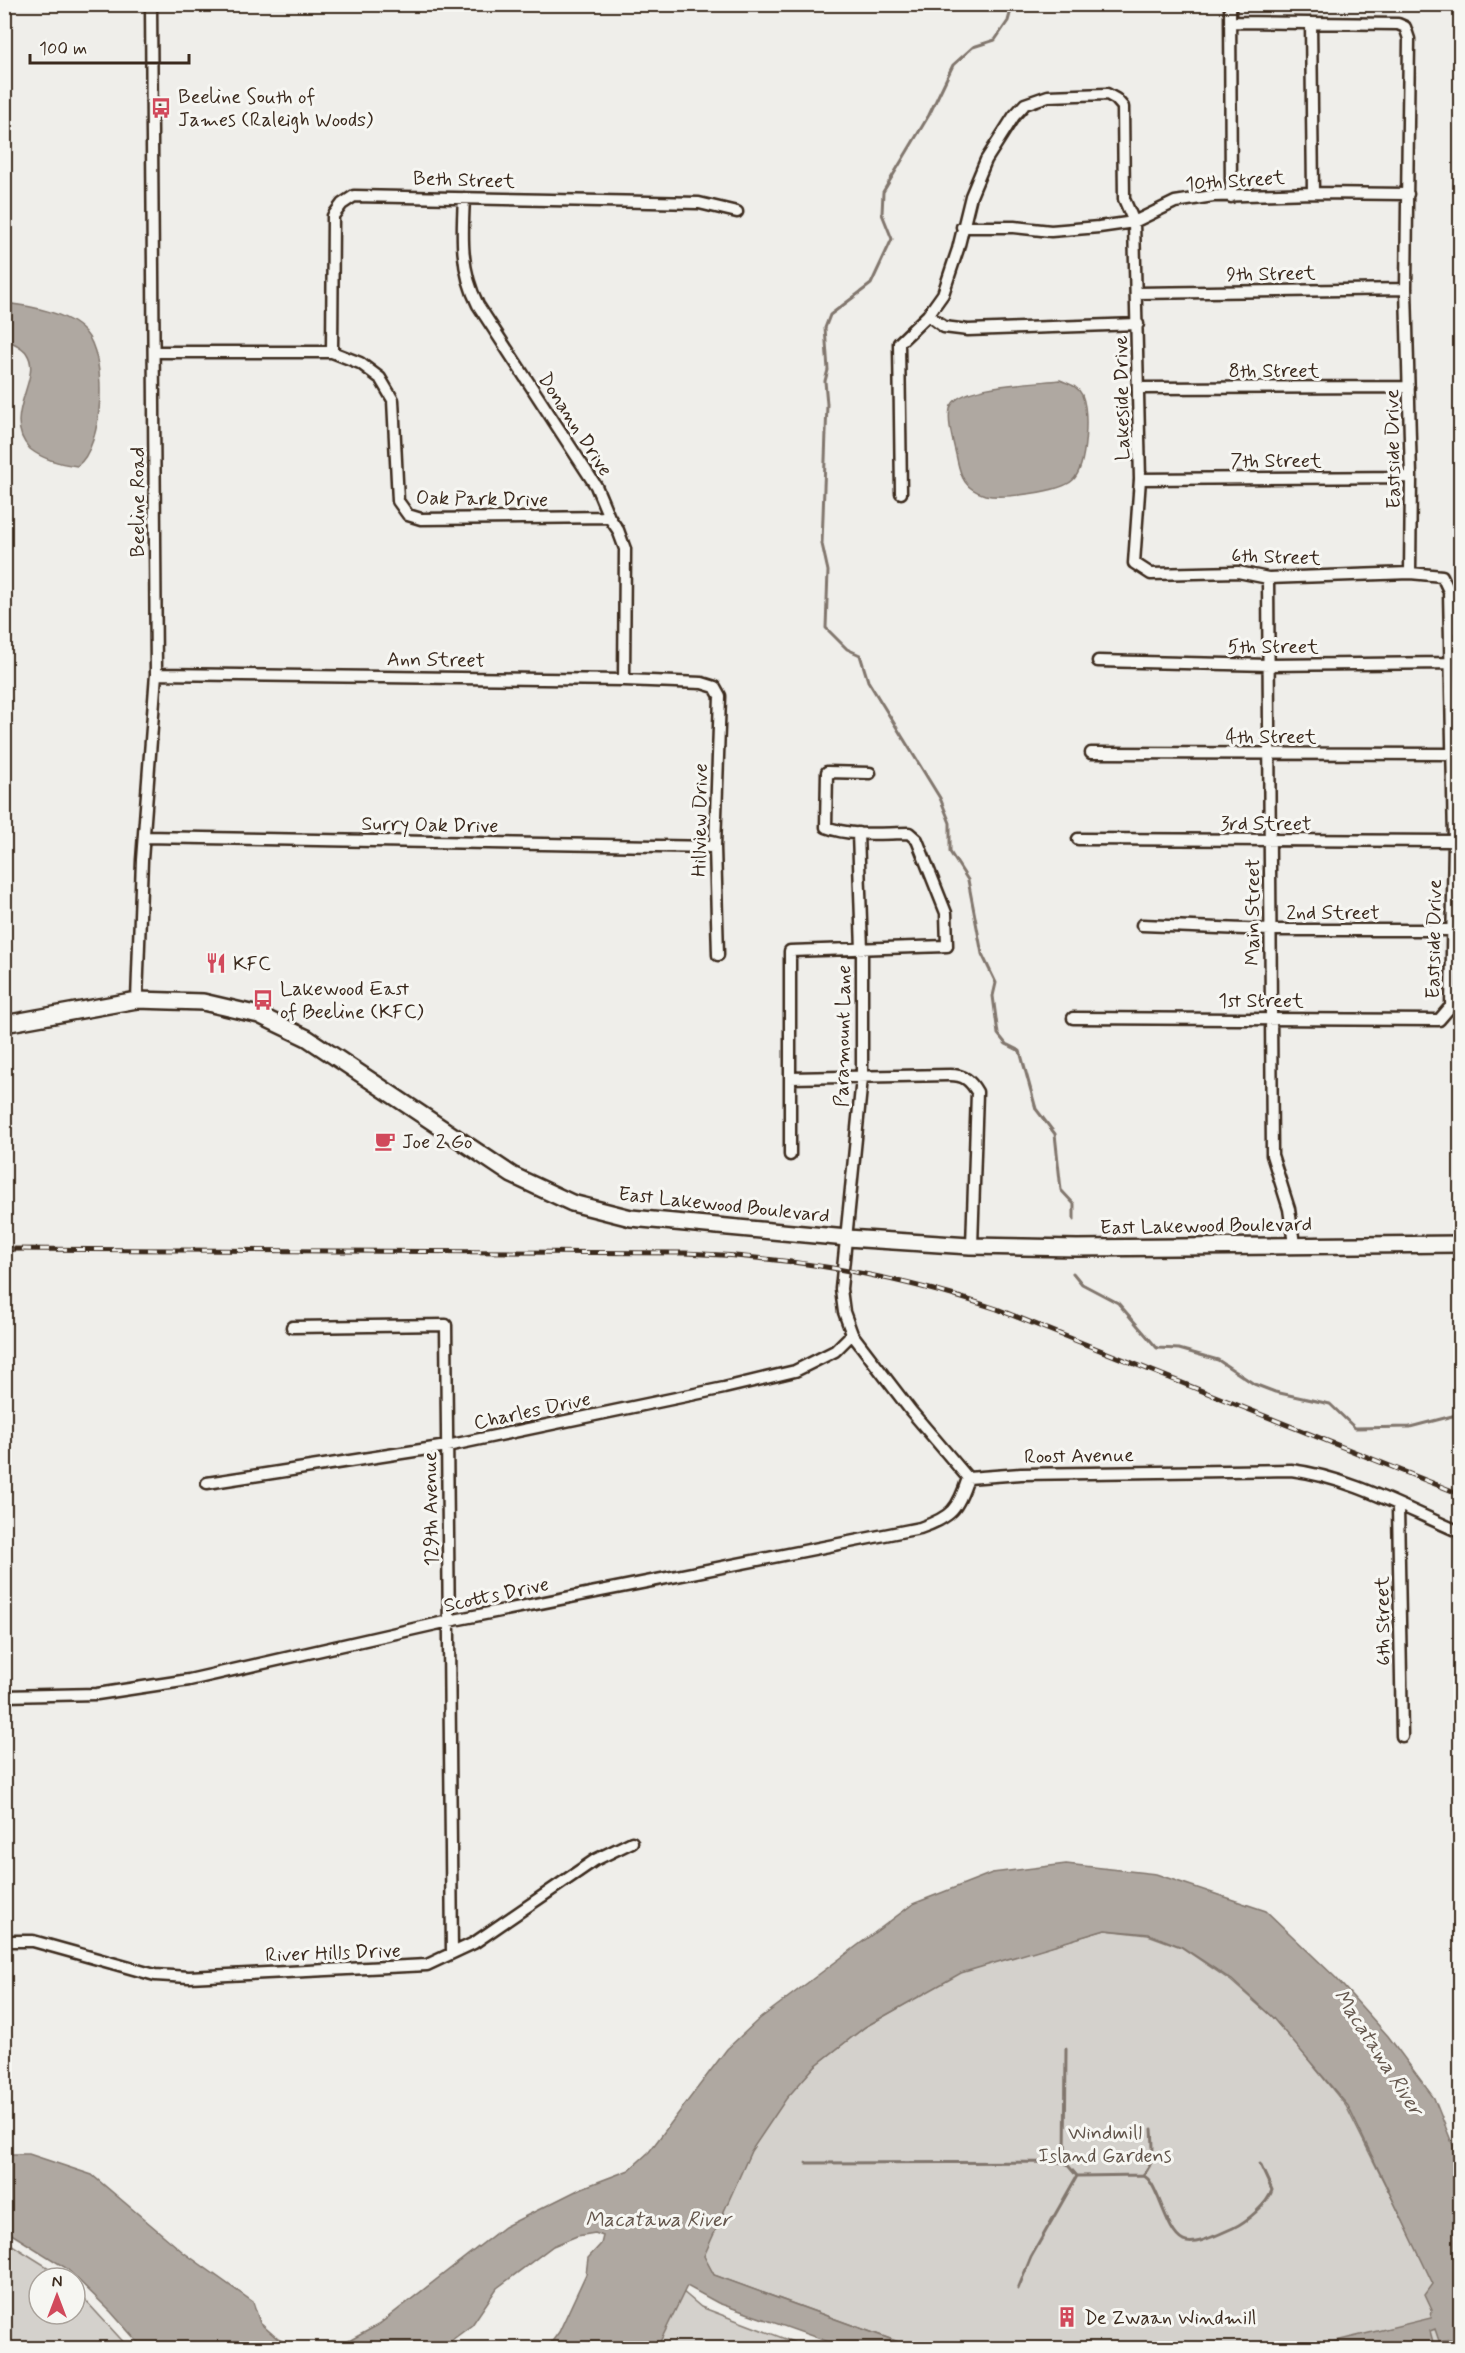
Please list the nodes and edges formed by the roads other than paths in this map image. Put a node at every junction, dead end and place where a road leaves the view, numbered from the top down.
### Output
1 (151, 4) edge
2 (1230, 4) edge
3 (1231, 22) junction
4 (1311, 23) junction
5 (1313, 193) junction
6 (1408, 194) junction
7 (1231, 196) junction
8 (464, 198) junction
9 (737, 212) dead end
10 (1134, 222) junction
11 (962, 227) junction
12 (1406, 289) junction
13 (1137, 293) junction
14 (928, 315) junction
15 (1138, 324) junction
16 (154, 352) junction
17 (332, 352) junction
18 (1409, 387) junction
19 (1139, 388) junction
20 (1411, 477) junction
21 (1140, 479) junction
22 (901, 493) dead end
23 (609, 517) junction
24 (1141, 570) joint
25 (1410, 573) junction
26 (1268, 578) junction
27 (1098, 661) dead end
28 (1448, 663) junction
29 (1269, 665) junction
30 (156, 674) junction
31 (624, 680) junction
32 (715, 687) joint
33 (1091, 753) dead end
34 (1270, 754) junction
35 (1451, 754) junction
36 (870, 773) dead end
37 (858, 833) junction
38 (144, 837) junction
39 (1078, 839) dead end
40 (1271, 841) junction
41 (1454, 841) junction
42 (715, 847) junction
43 (1142, 925) dead end
44 (1270, 930) junction
45 (1451, 930) junction
46 (862, 950) junction
47 (718, 955) dead end
48 (137, 1000) junction
49 (1447, 1013) joint
50 (1271, 1017) junction
51 (1073, 1018) dead end
52 (4, 1024) edge
53 (790, 1078) junction
54 (862, 1078) junction
55 (790, 1155) dead end
56 (847, 1238) junction
57 (1294, 1244) junction
58 (1461, 1244) edge
59 (972, 1246) junction
60 (292, 1327) dead end
61 (852, 1334) junction
62 (447, 1446) junction
63 (968, 1478) junction
64 (207, 1482) dead end
65 (1398, 1506) junction
66 (1461, 1532) edge
67 (449, 1621) junction
68 (4, 1696) edge
69 (1402, 1736) dead end
70 (632, 1842) dead end
71 (4, 1941) edge
72 (452, 1953) junction

1 - 16 street, Beeline Road
2 - 3 street
3 - 4 street, Eastside Drive
3 - 7 street
4 - 5 street
4 - 6 street, Eastside Drive
5 - 6 street, 10th Street
5 - 7 street, 10th Street
6 - 12 street, Eastside Drive
7 - 10 street, 10th Street
8 - 9 street, Beth Street
8 - 17 street, Beth Street
8 - 23 street, Donann Drive
10 - 11 street, 10th Street
10 - 11 street, Lakeside Drive
10 - 13 street, Lakeside Drive
11 - 14 street
12 - 13 street, 9th Street
12 - 18 street, Eastside Drive
13 - 15 street, Lakeside Drive
14 - 15 street
14 - 22 street
15 - 19 street, Lakeside Drive
16 - 17 street, Oak Park Drive
16 - 30 street, Beeline Road
17 - 23 street, Oak Park Drive
18 - 19 street, 8th Street
18 - 20 street, Eastside Drive
19 - 21 street, Lakeside Drive
20 - 21 street, 7th Street
20 - 25 street, Eastside Drive
21 - 24 street, Lakeside Drive
23 - 31 street, Donann Drive
24 - 26 street, 6th Street
25 - 26 street, 6th Street
25 - 28 street, Eastside Drive
26 - 29 street, Main Street
27 - 29 street, 5th Street
28 - 29 street, 5th Street
28 - 35 street, Eastside Drive
29 - 34 street, Main Street
30 - 31 street, Ann Street
30 - 38 street, Beeline Road
31 - 32 street, Ann Street
32 - 42 street, Hillview Drive
33 - 34 street, 4th Street
34 - 35 street, 4th Street
34 - 40 street, Main Street
35 - 41 street, Eastside Drive
36 - 37 street
37 - 46 street, Paramount Lane
37 - 46 street
38 - 42 street, Surry Oak Drive
38 - 48 street, Beeline Road
39 - 40 street, 3rd Street
40 - 41 street, 3rd Street
40 - 44 street, Main Street
41 - 45 street, Eastside Drive
42 - 47 street, Hillview Drive
43 - 44 street, 2nd Street
44 - 45 street, 2nd Street
44 - 50 street, Main Street
45 - 49 street, Eastside Drive
46 - 53 street
46 - 54 street, Paramount Lane
48 - 52 main road, East Lakewood Boulevard
48 - 56 main road, East Lakewood Boulevard
49 - 50 street, 1st Street
50 - 51 street, 1st Street
50 - 57 street, Main Street
53 - 54 street
53 - 55 street
54 - 56 street, Paramount Lane
54 - 59 street
56 - 59 main road, East Lakewood Boulevard
56 - 61 street
57 - 58 main road, East Lakewood Boulevard
57 - 59 main road, East Lakewood Boulevard
60 - 62 street, 129th Avenue
61 - 62 street, Charles Drive
61 - 63 street
62 - 64 street, Charles Drive
62 - 67 street, 129th Avenue
63 - 65 street, Roost Avenue
63 - 67 street, Scotts Drive
65 - 66 street, Roost Avenue
65 - 69 street, 6th Street
67 - 68 street, Scotts Drive
67 - 72 street, 129th Avenue
70 - 72 street, River Hills Drive
71 - 72 street, River Hills Drive

